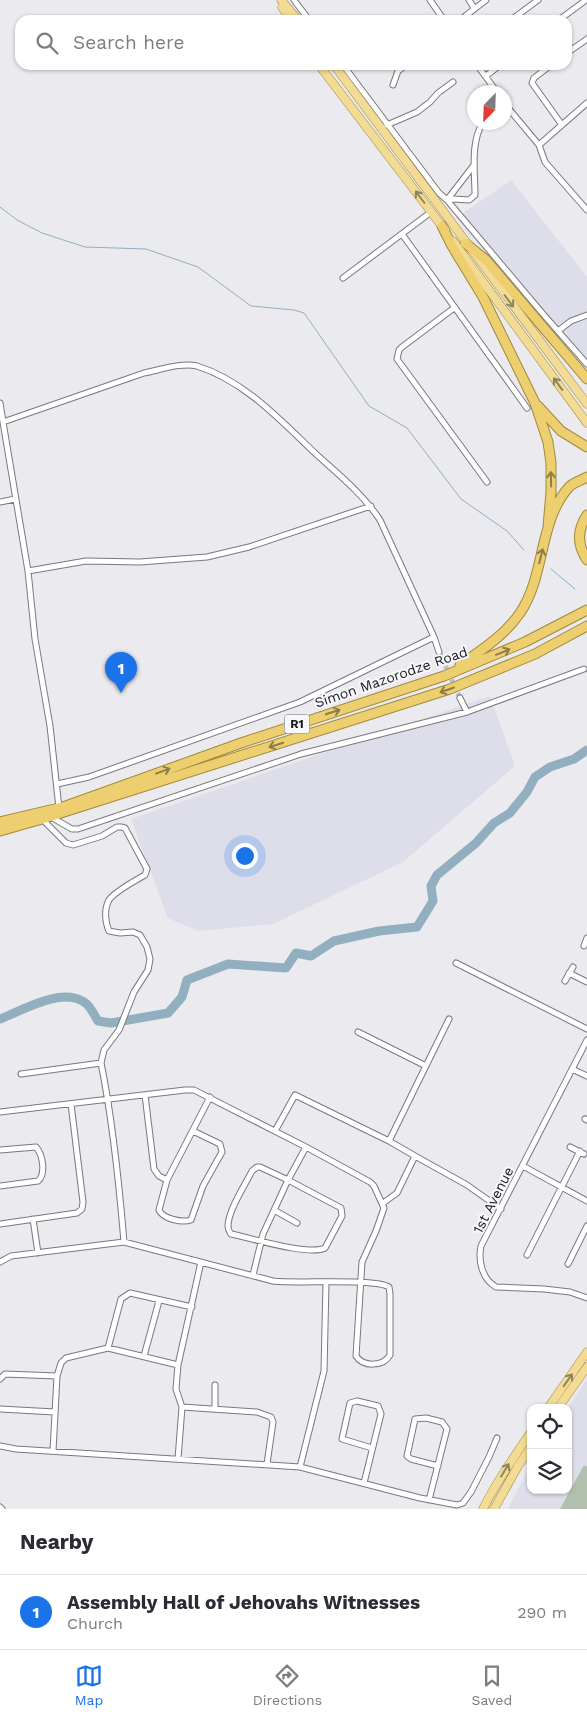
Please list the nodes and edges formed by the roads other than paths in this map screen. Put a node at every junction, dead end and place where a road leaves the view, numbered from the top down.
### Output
1 (280, 0) edge
2 (294, 0) edge
3 (430, 0) edge
4 (469, 0) edge
5 (486, 0) edge
6 (538, 0) edge
7 (586, 0) edge
8 (474, 8) junction
9 (288, 15) edge
10 (294, 15) edge
11 (305, 15) edge
12 (440, 15) edge
13 (466, 15) edge
14 (518, 15) edge
15 (566, 15) edge
16 (587, 38) edge
17 (572, 49) edge
18 (323, 70) edge
19 (338, 70) edge
20 (347, 70) edge
21 (399, 70) edge
22 (481, 70) edge
23 (494, 70) edge
24 (544, 70) edge
25 (486, 76) junction
26 (453, 82) dead end
27 (394, 84) dead end
28 (492, 85) edge
29 (587, 103) edge
30 (512, 113) edge
31 (562, 125) junction
32 (387, 126) junction
33 (479, 130) edge
34 (538, 145) junction
35 (474, 165) junction
36 (446, 200) junction
37 (587, 210) edge
38 (431, 212) junction
39 (442, 226) junction
40 (402, 234) junction
41 (465, 243) junction
42 (343, 278) dead end
43 (454, 308) junction
44 (587, 314) edge
45 (558, 331) junction
46 (587, 363) edge
47 (587, 379) edge
48 (0, 403) edge
49 (587, 404) edge
50 (531, 405) junction
51 (3, 422) junction
52 (587, 423) edge
53 (587, 447) edge
54 (587, 477) edge
55 (487, 482) dead end
56 (15, 499) junction
57 (0, 502) edge
58 (371, 506) junction
59 (587, 515) edge
60 (548, 527) junction
61 (587, 560) edge
62 (28, 571) junction
63 (587, 610) edge
64 (587, 626) edge
65 (434, 637) junction
66 (439, 652) tunnel mouth
67 (584, 669) dead end
68 (444, 676) junction
69 (460, 698) tunnel mouth
70 (467, 712) junction
71 (57, 784) junction
72 (59, 808) junction
73 (46, 818) junction
74 (0, 822) edge
75 (0, 831) edge
76 (587, 938) edge
77 (584, 946) dead end
78 (456, 963) dead end
79 (573, 967) dead end
80 (569, 973) junction
81 (565, 981) dead end
82 (587, 982) edge
83 (449, 1019) dead end
84 (587, 1029) edge
85 (358, 1032) dead end
86 (587, 1040) edge
87 (101, 1063) junction
88 (426, 1066) junction
89 (572, 1069) junction
90 (21, 1074) dead end
91 (587, 1076) edge
92 (145, 1095) junction
93 (210, 1097) junction
94 (108, 1098) junction
95 (71, 1104) junction
96 (0, 1112) edge
97 (193, 1131) junction
98 (275, 1132) junction
99 (388, 1141) junction
100 (306, 1146) junction
101 (570, 1147) dead end
102 (0, 1150) edge
103 (415, 1156) junction
104 (523, 1166) junction
105 (167, 1180) junction
106 (288, 1180) junction
107 (0, 1186) edge
108 (562, 1187) junction
109 (587, 1201) edge
110 (383, 1203) junction
111 (501, 1209) junction
112 (274, 1210) junction
113 (34, 1219) junction
114 (297, 1223) dead end
115 (0, 1224) edge
116 (587, 1226) edge
117 (261, 1240) junction
118 (124, 1242) junction
119 (38, 1253) junction
120 (527, 1255) dead end
121 (0, 1262) edge
122 (201, 1262) junction
123 (568, 1264) dead end
124 (253, 1275) junction
125 (326, 1283) junction
126 (360, 1283) junction
127 (587, 1298) edge
128 (158, 1301) junction
129 (192, 1308) junction
130 (108, 1348) junction
131 (587, 1352) edge
132 (144, 1356) junction
133 (178, 1364) junction
134 (587, 1367) edge
135 (57, 1376) junction
136 (0, 1380) edge
137 (215, 1385) dead end
138 (551, 1404) edge
139 (561, 1404) edge
140 (182, 1407) junction
141 (0, 1409) edge
142 (215, 1409) junction
143 (55, 1412) junction
144 (497, 1438) dead end
145 (527, 1438) edge
146 (0, 1446) edge
147 (372, 1448) junction
148 (530, 1449) edge
149 (53, 1451) junction
150 (178, 1459) junction
151 (267, 1464) junction
152 (438, 1466) junction
153 (300, 1467) junction
154 (364, 1483) junction
155 (429, 1500) junction
156 (483, 1509) edge
157 (494, 1509) edge

1 - 9 main road
1 - 10 main road
2 - 11 street
3 - 12 street
4 - 8 street
5 - 8 street
6 - 14 street
7 - 15 street
8 - 13 street
16 - 17 street
38 -> 18 main road
19 - 41 main road
20 - 32 street
21 - 27 street
22 - 25 street
23 - 25 street
24 - 31 street
25 - 28 street
26 - 32 street
29 - 31 street
30 - 34 street
31 - 34 street
32 - 36 street
33 - 35 street
34 - 37 street
35 - 36 street
35 - 36 street
36 - 45 street
38 - 39 main road
38 - 40 street
39 - 50 highway
52 -> 39 main road
40 - 42 street
40 - 43 street
41 - 47 highway
41 -> 49 main road
43 - 50 street
43 - 55 street
44 - 45 street
45 - 46 street
48 - 51 street
50 - 53 highway
60 -> 50 highway
51 - 56 street
51 - 58 street
54 - 60 highway
56 - 57 street
56 - 62 street
58 - 62 street
58 - 65 street
59 - 61 highway
68 -> 60 highway
62 - 71 street
68 -> 63 highway, Simon Mazorodze Road / R1
64 -> 73 highway, Simon Mazorodze Road / R1
65 - 66 street
65 - 71 street
67 - 70 street
72 -> 68 highway, Simon Mazorodze Road / R1
69 - 70 street
70 - 73 street
71 - 72 street
72 - 74 highway, Simon Mazorodze Road / R1
73 - 75 highway, Simon Mazorodze Road / R1
73 - 87 street
76 - 77 street
78 - 84 street
79 - 80 street
80 - 81 street
80 - 82 street
83 - 88 street
85 - 88 street
86 - 89 street, 1st Avenue
87 - 90 street
87 - 94 street
88 - 99 street
89 - 91 street
89 - 104 street, 1st Avenue
92 - 93 street
92 - 94 street
92 - 105 street
93 - 97 street
93 - 98 street
94 - 95 street
94 - 118 street
95 - 96 street
95 - 113 street
97 - 105 street
97 - 105 street
98 - 99 street
98 - 100 street
99 - 103 street
100 - 106 street
100 - 110 street
101 - 108 street
102 - 107 street
103 - 110 street
103 - 111 street
104 - 108 street
104 - 111 street, 1st Avenue
106 - 112 street
106 - 117 street
106 - 117 street
108 - 109 street
108 - 120 street
110 - 126 street
111 - 127 street, 1st Avenue
112 - 114 street
112 - 117 street
113 - 115 street
113 - 119 street
116 - 123 street
117 - 124 street
118 - 119 street
118 - 122 street
119 - 121 street
122 - 124 street
122 - 129 street
124 - 125 street
125 - 126 street
125 - 153 street
126 - 126 street
128 - 129 street
128 - 130 street
128 - 132 street
129 - 133 street
130 - 132 street
130 - 135 street
138 -> 131 main road
132 - 133 street
133 - 140 street
134 - 139 main road
135 - 136 street
135 - 143 street
137 - 142 street
140 - 142 street
140 - 150 street
141 - 143 street
142 - 151 street
143 - 149 street
144 - 155 street
156 -> 145 main road
146 - 149 street
147 - 147 street
147 - 154 street
148 - 157 main road
149 - 150 street
150 - 151 street
151 - 153 street
152 - 152 street
152 - 155 street
153 - 154 street
154 - 155 street

